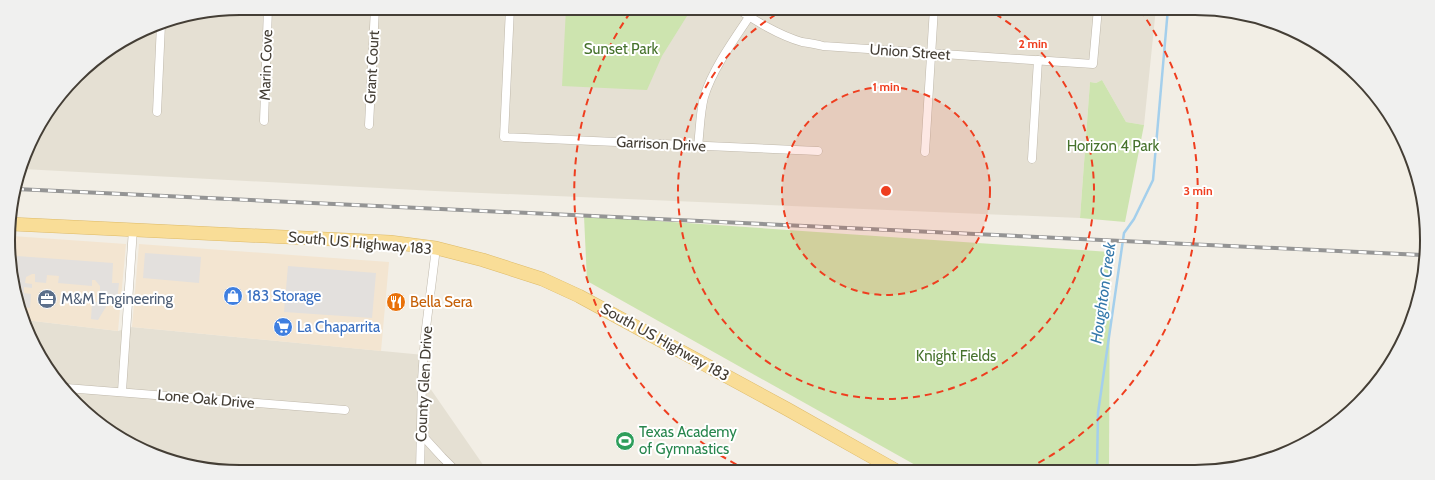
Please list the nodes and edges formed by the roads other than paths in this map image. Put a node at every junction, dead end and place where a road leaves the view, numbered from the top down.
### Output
1 (268, 15) edge
2 (375, 15) edge
3 (510, 15) edge
4 (746, 15) edge
5 (934, 15) edge
6 (1097, 15) edge
7 (749, 17) junction
8 (161, 30) edge
9 (932, 53) junction
10 (1038, 60) junction
11 (156, 112) dead end
12 (264, 121) dead end
13 (369, 125) dead end
14 (698, 146) junction
15 (818, 151) dead end
16 (925, 152) dead end
17 (1032, 159) dead end
18 (15, 224) edge
19 (133, 229) junction
20 (436, 248) junction
21 (71, 388) edge
22 (122, 392) junction
23 (345, 410) dead end
24 (421, 434) junction
25 (420, 465) edge
26 (450, 465) edge
27 (886, 465) edge

1 - 12 street, Marin Cove
2 - 13 street, Grant Court
3 - 14 street, Garrison Drive
4 - 7 street, Union Street
5 - 9 street
6 - 10 street, Union Street
7 - 9 street, Union Street
7 - 14 street
8 - 11 street
9 - 10 street, Union Street
9 - 16 street
10 - 17 street
14 - 15 street, Garrison Drive
18 - 19 main road, South US Highway 183
19 - 20 main road, South US Highway 183
19 - 22 street
20 - 24 street, County Glen Drive
20 - 27 main road, South US Highway 183
21 - 22 street, Lone Oak Drive
22 - 23 street, Lone Oak Drive
24 - 25 street, County Glen Drive
24 - 26 street

